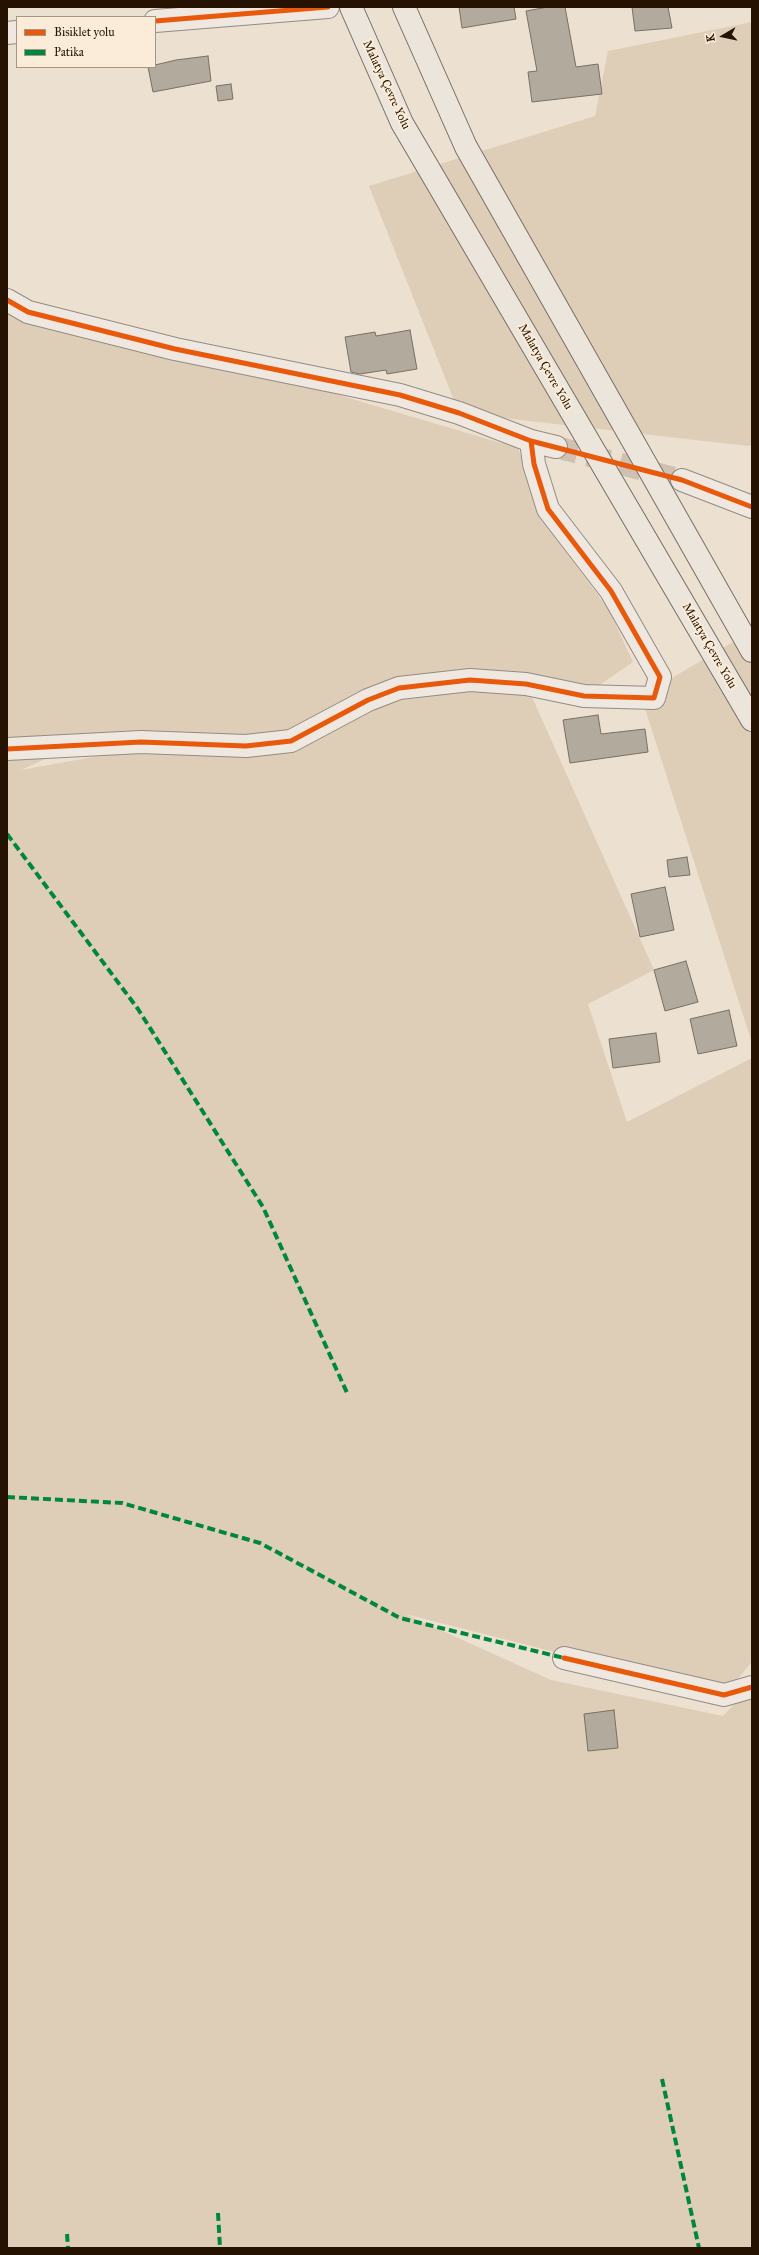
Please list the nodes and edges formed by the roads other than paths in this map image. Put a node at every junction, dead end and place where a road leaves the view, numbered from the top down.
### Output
1 (352, 7) edge
2 (404, 7) edge
3 (323, 8) edge
4 (156, 21) edge
5 (7, 300) edge
6 (531, 441) junction
7 (556, 447) tunnel mouth
8 (682, 480) tunnel mouth
9 (752, 507) edge
10 (752, 651) edge
11 (752, 720) edge
12 (7, 749) edge
13 (564, 1658) dead end
14 (752, 1687) edge

1 - 11 highway, Malatya Çevre Yolu
2 - 10 highway
3 - 4 street
5 - 6 street
6 - 7 street
6 - 12 street
8 - 9 street
13 - 14 street

